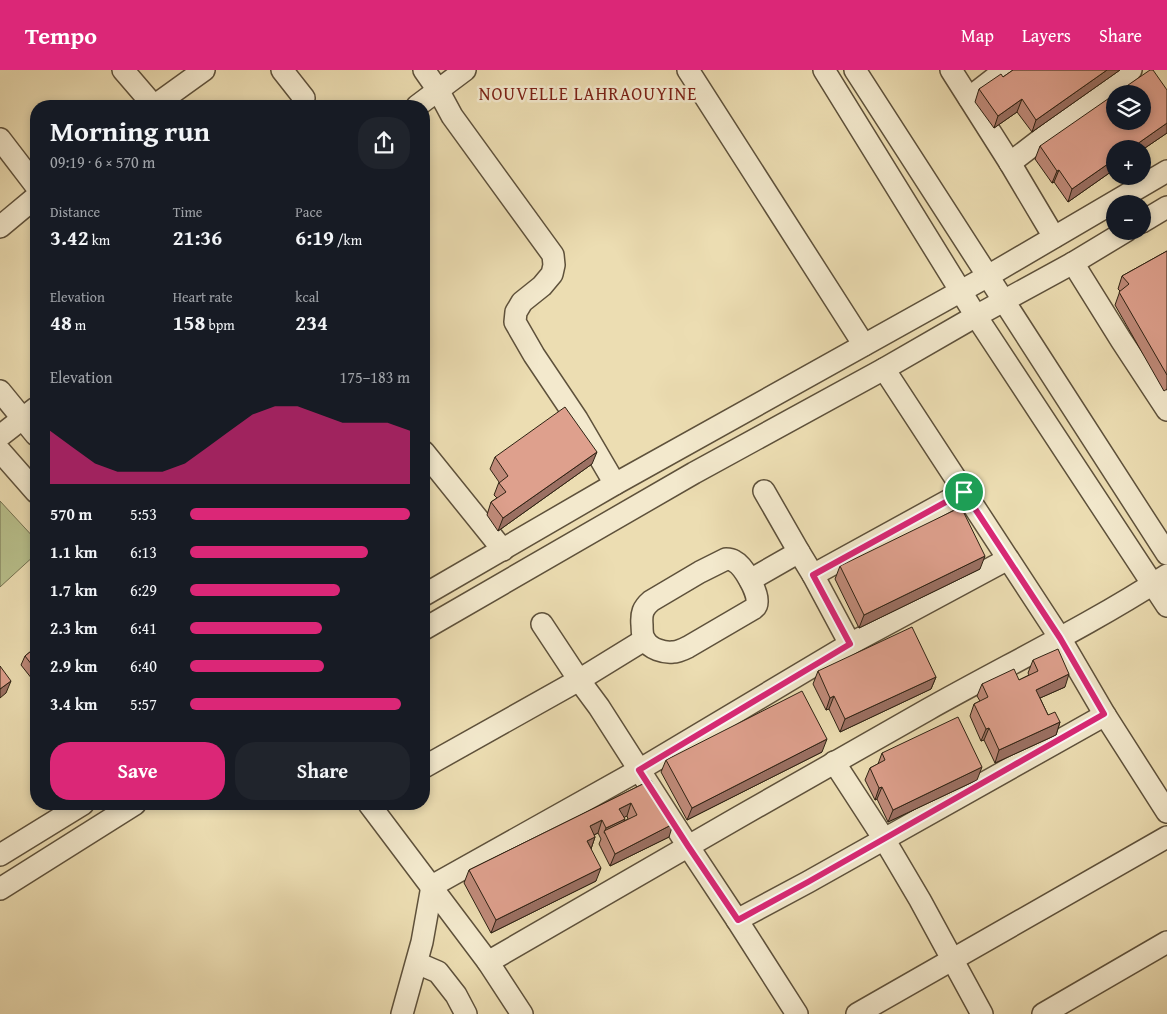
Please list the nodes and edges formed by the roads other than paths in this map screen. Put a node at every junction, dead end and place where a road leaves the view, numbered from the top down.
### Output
1 (122, 70) edge
2 (204, 70) edge
3 (282, 70) edge
4 (424, 70) edge
5 (465, 70) edge
6 (688, 70) edge
7 (824, 70) edge
8 (855, 70) edge
9 (951, 70) edge
10 (1005, 70) edge
11 (1131, 70) edge
12 (438, 90) junction
13 (304, 98) dead end
14 (969, 98) junction
15 (149, 100) edge
16 (162, 100) edge
17 (424, 100) edge
18 (0, 139) edge
19 (1010, 163) junction
20 (1167, 171) edge
21 (30, 178) edge
22 (30, 202) edge
23 (1167, 207) edge
24 (1151, 217) edge
25 (0, 227) edge
26 (1054, 237) junction
27 (1111, 240) edge
28 (1073, 263) junction
29 (988, 276) junction
30 (961, 291) junction
31 (1004, 302) junction
32 (976, 316) junction
33 (864, 345) junction
34 (884, 369) junction
35 (0, 391) edge
36 (1166, 408) edge
37 (30, 419) edge
38 (30, 422) edge
39 (0, 436) edge
40 (0, 451) edge
41 (430, 459) edge
42 (615, 484) junction
43 (30, 485) edge
44 (764, 492) dead end
45 (964, 492) junction
46 (503, 550) junction
47 (799, 552) junction
48 (1167, 554) edge
49 (1008, 559) junction
50 (813, 575) junction
51 (750, 580) junction
52 (1160, 580) edge
53 (430, 592) edge
54 (1167, 606) edge
55 (542, 624) dead end
56 (430, 625) edge
57 (1060, 638) junction
58 (644, 640) junction
59 (850, 644) junction
60 (579, 680) junction
61 (1104, 714) junction
62 (834, 762) junction
63 (430, 764) edge
64 (639, 770) junction
65 (74, 810) edge
66 (125, 810) edge
67 (373, 810) edge
68 (1167, 812) edge
69 (1167, 837) edge
70 (884, 839) junction
71 (688, 846) junction
72 (0, 856) edge
73 (432, 886) junction
74 (0, 889) edge
75 (738, 920) junction
76 (1167, 942) edge
77 (952, 960) junction
78 (488, 962) junction
79 (416, 963) junction
80 (402, 1014) edge
81 (466, 1014) edge
82 (522, 1014) edge
83 (797, 1014) edge
84 (857, 1014) edge
85 (982, 1014) edge
86 (1043, 1014) edge

1 - 15 street
2 - 16 street
3 - 13 street
4 - 12 street
5 - 12 street
6 - 33 street
7 - 30 street
8 - 29 street
9 - 14 street
10 - 14 street
11 - 19 street
12 - 17 street
12 - 42 street
14 - 19 street
18 - 21 street
19 - 26 street
20 - 26 street
22 - 25 street
23 - 24 street
26 - 29 street
27 - 28 street
28 - 31 street
28 - 36 street
29 - 30 street
29 - 31 street
30 - 32 street
30 - 33 street
31 - 32 street
31 - 48 street
32 - 34 street
32 - 52 street
33 - 42 street
34 - 45 street
34 - 56 street
35 - 37 street
38 - 39 street
40 - 43 street
41 - 46 street
42 - 46 street
44 - 47 street
45 - 49 street
45 - 50 street
46 - 53 street
47 - 50 street
47 - 51 street
49 - 57 street
49 - 59 street
50 - 59 street
51 - 58 street
51 - 58 street
52 - 54 street
52 - 57 street
55 - 60 street
57 - 61 street
57 - 62 street
58 - 60 street
59 - 64 street
60 - 63 street
60 - 64 street
61 - 68 street
61 - 70 street
62 - 70 street
62 - 71 street
64 - 71 street
64 - 73 street
65 - 72 street
66 - 74 street
67 - 73 street
69 - 77 street
70 - 75 street
70 - 77 street
71 - 75 street
71 - 78 street
73 - 78 street
73 - 79 street
75 - 83 street
76 - 86 street
77 - 84 street
77 - 85 street
78 - 82 street
79 - 80 street
79 - 81 street

